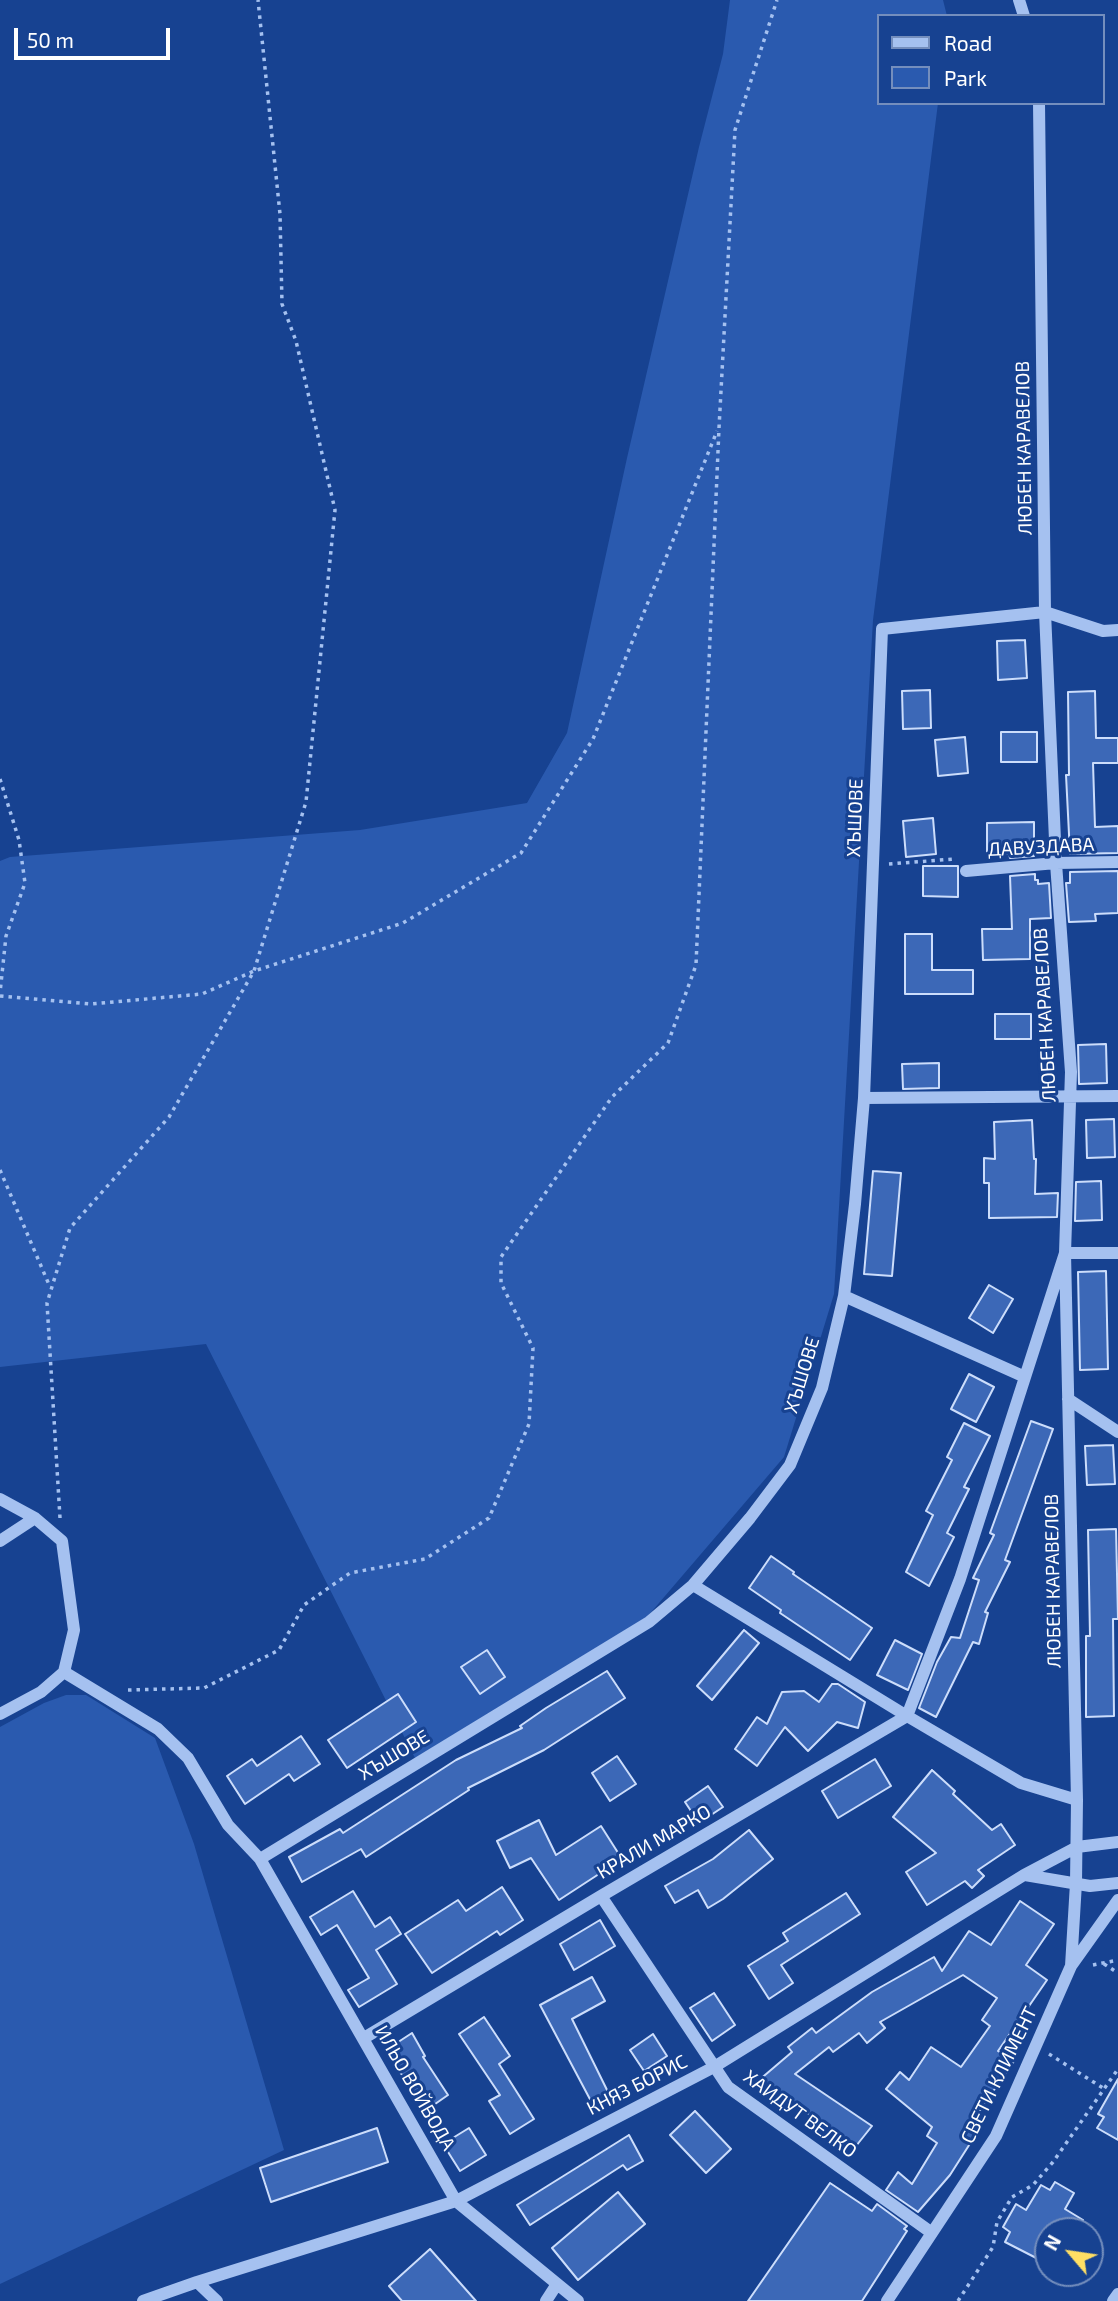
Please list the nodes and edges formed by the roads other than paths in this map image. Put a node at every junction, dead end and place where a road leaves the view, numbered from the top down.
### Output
1 (1039, 105) edge
2 (1045, 612) junction
3 (1118, 630) edge
4 (1118, 862) edge
5 (1056, 863) junction
6 (966, 871) road end
7 (1118, 1096) edge
8 (864, 1098) junction
9 (1070, 1098) junction
10 (1065, 1253) junction
11 (1118, 1253) edge
12 (844, 1296) junction
13 (1025, 1377) junction
14 (1068, 1399) junction
15 (1118, 1432) edge
16 (0, 1499) edge
17 (35, 1518) junction
18 (0, 1541) edge
19 (693, 1584) junction
20 (64, 1672) junction
21 (0, 1714) edge
22 (907, 1716) junction
23 (1077, 1800) junction
24 (1118, 1842) edge
25 (1077, 1847) junction
26 (260, 1859) junction
27 (1024, 1875) junction
28 (1076, 1883) junction
29 (1118, 1883) edge
30 (601, 1896) junction
31 (1118, 1900) edge
32 (1071, 1966) junction
33 (364, 2038) junction
34 (715, 2067) junction
35 (456, 2201) junction
36 (932, 2232) junction
37 (197, 2282) junction
38 (557, 2284) junction
39 (1118, 2294) edge
40 (143, 2301) edge
41 (217, 2301) edge
42 (546, 2301) edge
43 (578, 2301) edge
44 (887, 2301) edge
45 (1113, 2301) edge

1 - 2 street, ЛЮБЕН КАРАВЕЛОВ
2 - 3 street
2 - 5 street, ЛЮБЕН КАРАВЕЛОВ
2 - 8 street, ХЪШОВЕ
4 - 5 street, ДАВУЗДАВА
5 - 6 street, ДАВУЗДАВА
5 - 9 street, ЛЮБЕН КАРАВЕЛОВ
7 - 9 street
8 - 9 street
8 - 12 street, ХЪШОВЕ
9 - 10 street, ЛЮБЕН КАРАВЕЛОВ
10 - 11 street
10 - 13 street
10 - 14 street, ЛЮБЕН КАРАВЕЛОВ
12 - 13 street
12 - 19 street, ХЪШОВЕ
13 - 22 street
14 - 15 street
14 - 23 street, ЛЮБЕН КАРАВЕЛОВ
16 - 17 street
17 - 18 street
17 - 20 street
19 - 22 street
19 - 26 street, ХЪШОВЕ
20 - 21 street
20 - 26 street, ИЛЬО ВОЙВОДА
22 - 23 street
22 - 30 street, КРАЛИ МАРКО
23 - 25 street, ЛЮБЕН КАРАВЕЛОВ
24 - 25 street, КНЯЗ БОРИС
25 - 27 street, КНЯЗ БОРИС
25 - 28 street, ЛЮБЕН КАРАВЕЛОВ
26 - 33 street, ИЛЬО ВОЙВОДА
27 - 28 street
27 - 34 street, КНЯЗ БОРИС
28 - 29 street
28 - 32 street, ЛЮБЕН КАРАВЕЛОВ
30 - 33 street, КРАЛИ МАРКО
30 - 34 street, ХАИДУТ ВЕЛКО
31 - 32 street
32 - 36 street, СВЕТИ КЛИМЕНТ
33 - 35 street, ИЛЬО ВОЙВОДА
34 - 35 street, КНЯЗ БОРИС
34 - 36 street, ХАИДУТ ВЕЛКО
35 - 37 street, КНЯЗ БОРИС
35 - 38 street, ИЛЬО ВОЙВОДА
36 - 44 street, СВЕТИ КЛИМЕНТ
37 - 40 street, КНЯЗ БОРИС
37 - 41 street
38 - 42 street
38 - 43 street, ИЛЬО ВОЙВОДА
39 - 45 street

